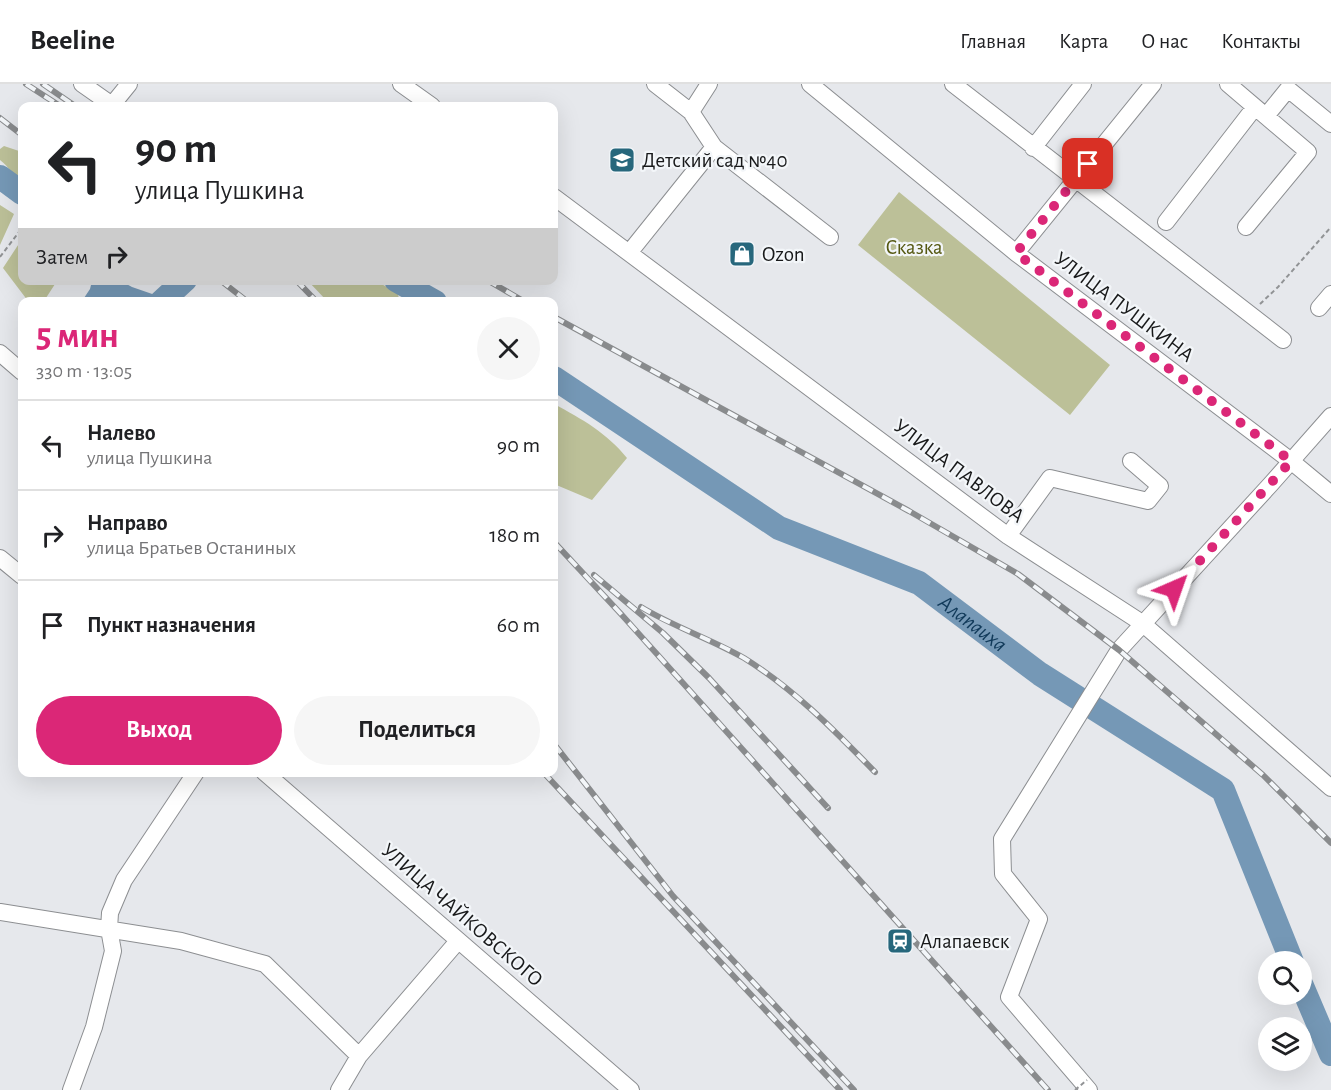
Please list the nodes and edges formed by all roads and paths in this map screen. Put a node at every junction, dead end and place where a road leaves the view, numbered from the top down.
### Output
1 (82, 84) edge
2 (129, 84) edge
3 (401, 84) edge
4 (655, 84) edge
5 (709, 84) edge
6 (810, 84) edge
7 (953, 84) edge
8 (1083, 84) edge
9 (1154, 84) edge
10 (1228, 84) edge
11 (108, 102) edge
12 (114, 102) edge
13 (426, 102) edge
14 (1260, 111) junction
15 (691, 112) junction
16 (1331, 124) edge
17 (714, 147) junction
18 (1034, 148) junction
19 (1075, 180) junction
20 (558, 200) edge
21 (1166, 222) dead end
22 (1246, 227) dead end
23 (1331, 227) edge
24 (18, 233) edge
25 (831, 237) dead end
26 (629, 252) junction
27 (1016, 253) junction
28 (0, 256) edge
29 (1331, 294) edge
30 (1319, 308) dead end
31 (1249, 315) junction
32 (1283, 340) dead end
33 (0, 353) edge
34 (18, 369) edge
35 (1331, 416) edge
36 (1131, 461) dead end
37 (1291, 461) junction
38 (1331, 494) edge
39 (1008, 536) junction
40 (0, 558) edge
41 (18, 573) edge
42 (1142, 623) junction
43 (193, 777) edge
44 (270, 777) edge
45 (1331, 788) edge
46 (0, 912) edge
47 (109, 929) junction
48 (458, 941) junction
49 (359, 1056) junction
50 (1088, 1085) edge
51 (72, 1090) edge
52 (339, 1090) edge
53 (632, 1090) edge
54 (1075, 1090) edge

1 - 11 street
2 - 12 street
3 - 13 street
4 - 15 street
5 - 15 street
6 - 27 street, УЛИЦА ПУШКИНА
7 - 18 street
8 - 18 street
9 - 19 street
10 - 14 street
14 - 16 street
14 - 21 street
14 - 22 street
15 - 17 street
17 - 25 street
17 - 26 street
18 - 19 street
19 - 27 street
19 - 31 street
20 - 26 street, УЛИЦА ПАВЛОВА
23 - 31 path
24 - 28 path
26 - 39 street, УЛИЦА ПАВЛОВА
27 - 37 street, УЛИЦА ПУШКИНА
29 - 30 street
31 - 32 street
33 - 34 street
35 - 37 street
36 - 39 street
37 - 38 street, УЛИЦА ПУШКИНА
37 - 42 street
39 - 42 street, УЛИЦА ПАВЛОВА
40 - 41 street
42 - 45 street, УЛИЦА ПАВЛОВА
42 - 50 street
43 - 47 street
44 - 48 street, УЛИЦА ЧАЙКОВСКОГО
46 - 47 street
47 - 49 street
47 - 51 street
48 - 49 street
48 - 53 street, УЛИЦА ЧАЙКОВСКОГО
49 - 52 street
50 - 54 path, bridge

